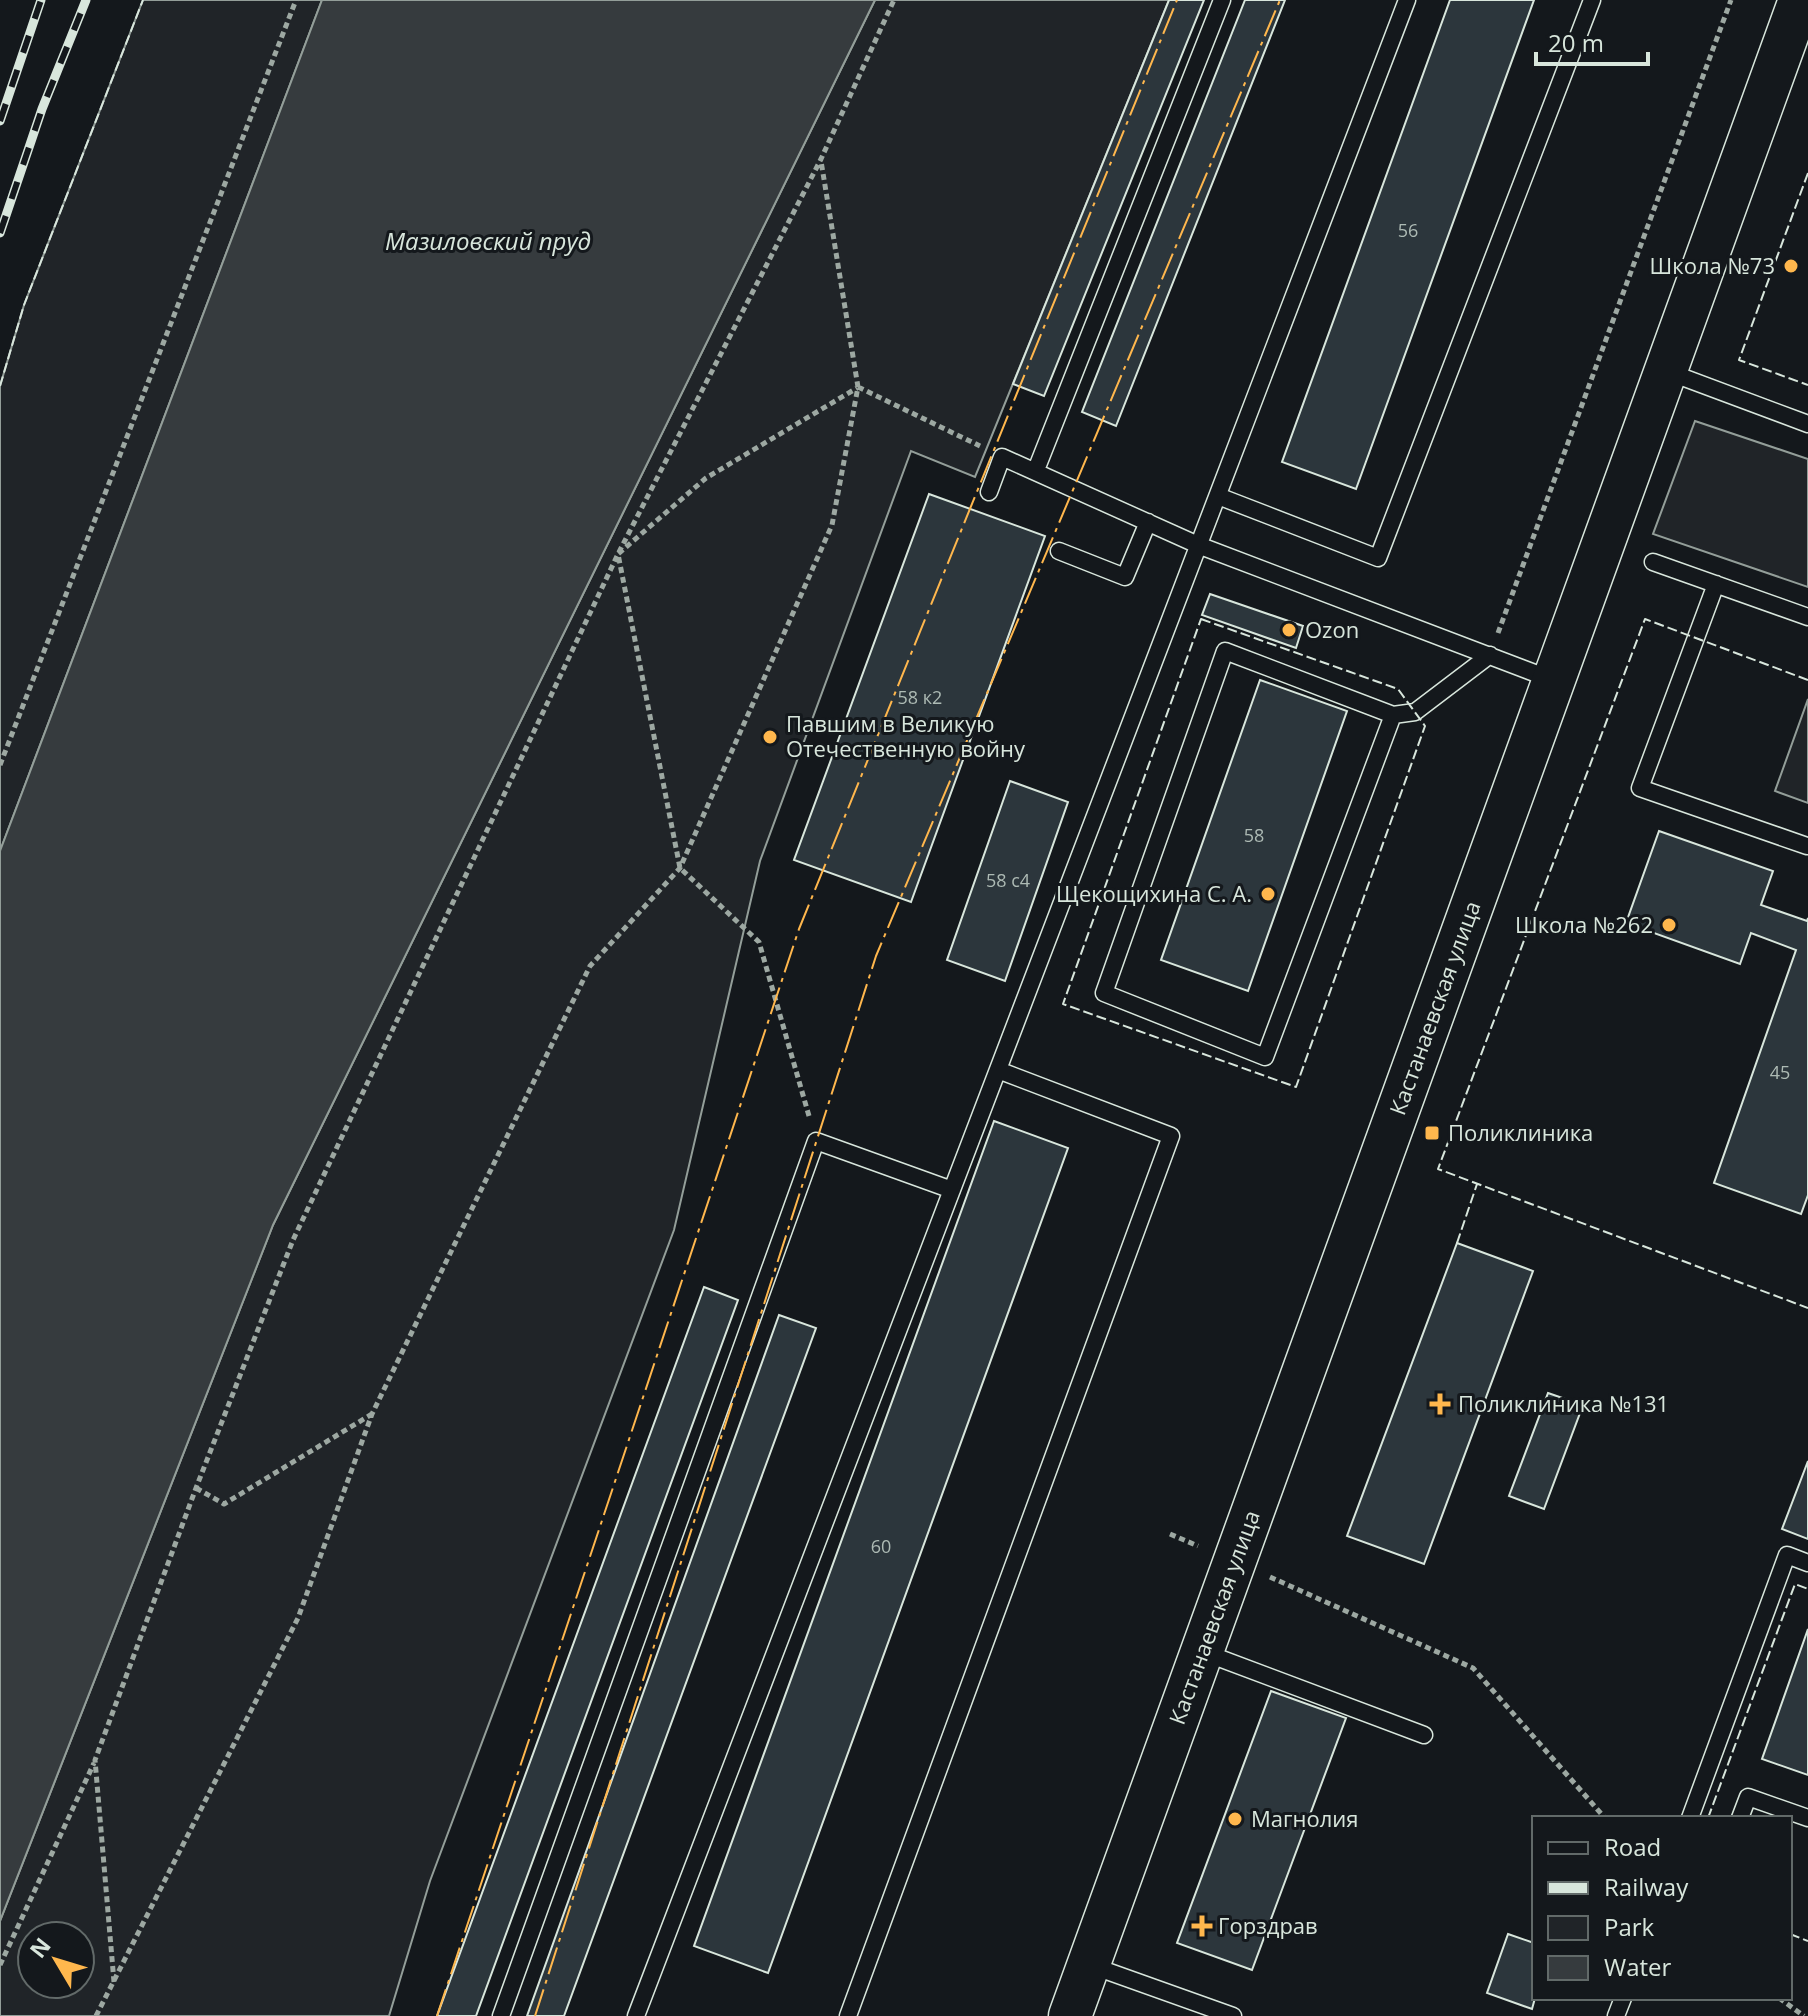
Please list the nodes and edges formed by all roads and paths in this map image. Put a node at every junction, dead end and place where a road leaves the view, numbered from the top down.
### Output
1 (296, 0) edge
2 (894, 0) edge
3 (1222, 0) edge
4 (1407, 0) edge
5 (1592, 0) edge
6 (1731, 0) edge
7 (1800, 0) edge
8 (821, 159) junction
9 (1665, 370) junction
10 (858, 387) junction
11 (1808, 424) edge
12 (1002, 457) junction
13 (1036, 470) junction
14 (989, 492) dead end
15 (1218, 496) junction
16 (1148, 522) junction
17 (1198, 545) junction
18 (1059, 551) dead end
19 (618, 554) junction
20 (1653, 562) dead end
21 (1716, 584) junction
22 (1808, 617) edge
23 (1490, 655) junction
24 (1553, 680) junction
25 (1393, 715) junction
26 (0, 765) edge
27 (1807, 846) edge
28 (680, 868) junction
29 (998, 1070) junction
30 (816, 1141) junction
31 (952, 1190) junction
32 (372, 1414) junction
33 (196, 1488) junction
34 (1170, 1534) dead end
35 (1233, 1561) junction
36 (1808, 1563) edge
37 (1201, 1651) junction
38 (1424, 1735) dead end
39 (95, 1760) junction
40 (1603, 1816) edge
41 (1691, 1816) edge
42 (1741, 1816) edge
43 (1808, 1818) edge
44 (0, 1965) edge
45 (1089, 1965) junction
46 (114, 1982) junction
47 (1782, 2000) edge
48 (96, 2016) edge
49 (501, 2016) edge
50 (636, 2016) edge
51 (848, 2016) edge
52 (1070, 2016) edge
53 (1233, 2016) edge
54 (1804, 2016) edge

1 - 26 path
2 - 8 path
3 - 13 lane
4 - 15 lane
5 - 15 lane
6 - 23 path
7 - 9 street, Кастанаевская улица
8 - 10 path
8 - 19 path
9 - 11 lane
9 - 24 street, Кастанаевская улица
10 - 12 path
10 - 19 path
10 - 28 path
12 - 13 lane
12 - 14 lane
13 - 16 lane
15 - 17 lane
16 - 17 lane
16 - 18 lane
17 - 23 lane
17 - 29 lane
19 - 28 path
19 - 33 path
20 - 21 lane
21 - 22 lane
21 - 27 lane
23 - 24 lane
23 - 25 lane
24 - 35 street, Кастанаевская улица
25 - 25 lane
28 - 30 path
28 - 32 path
29 - 31 lane
29 - 51 lane
30 - 31 lane
30 - 49 lane
31 - 50 lane
32 - 33 path
32 - 46 path
33 - 39 path
34 - 35 path
35 - 37 street, Кастанаевская улица
35 - 40 path
36 - 41 lane
37 - 38 lane
37 - 45 street, Кастанаевская улица
39 - 44 path
39 - 46 path
42 - 43 lane
45 - 52 street, Кастанаевская улица
45 - 53 lane
46 - 48 path
47 - 54 path

